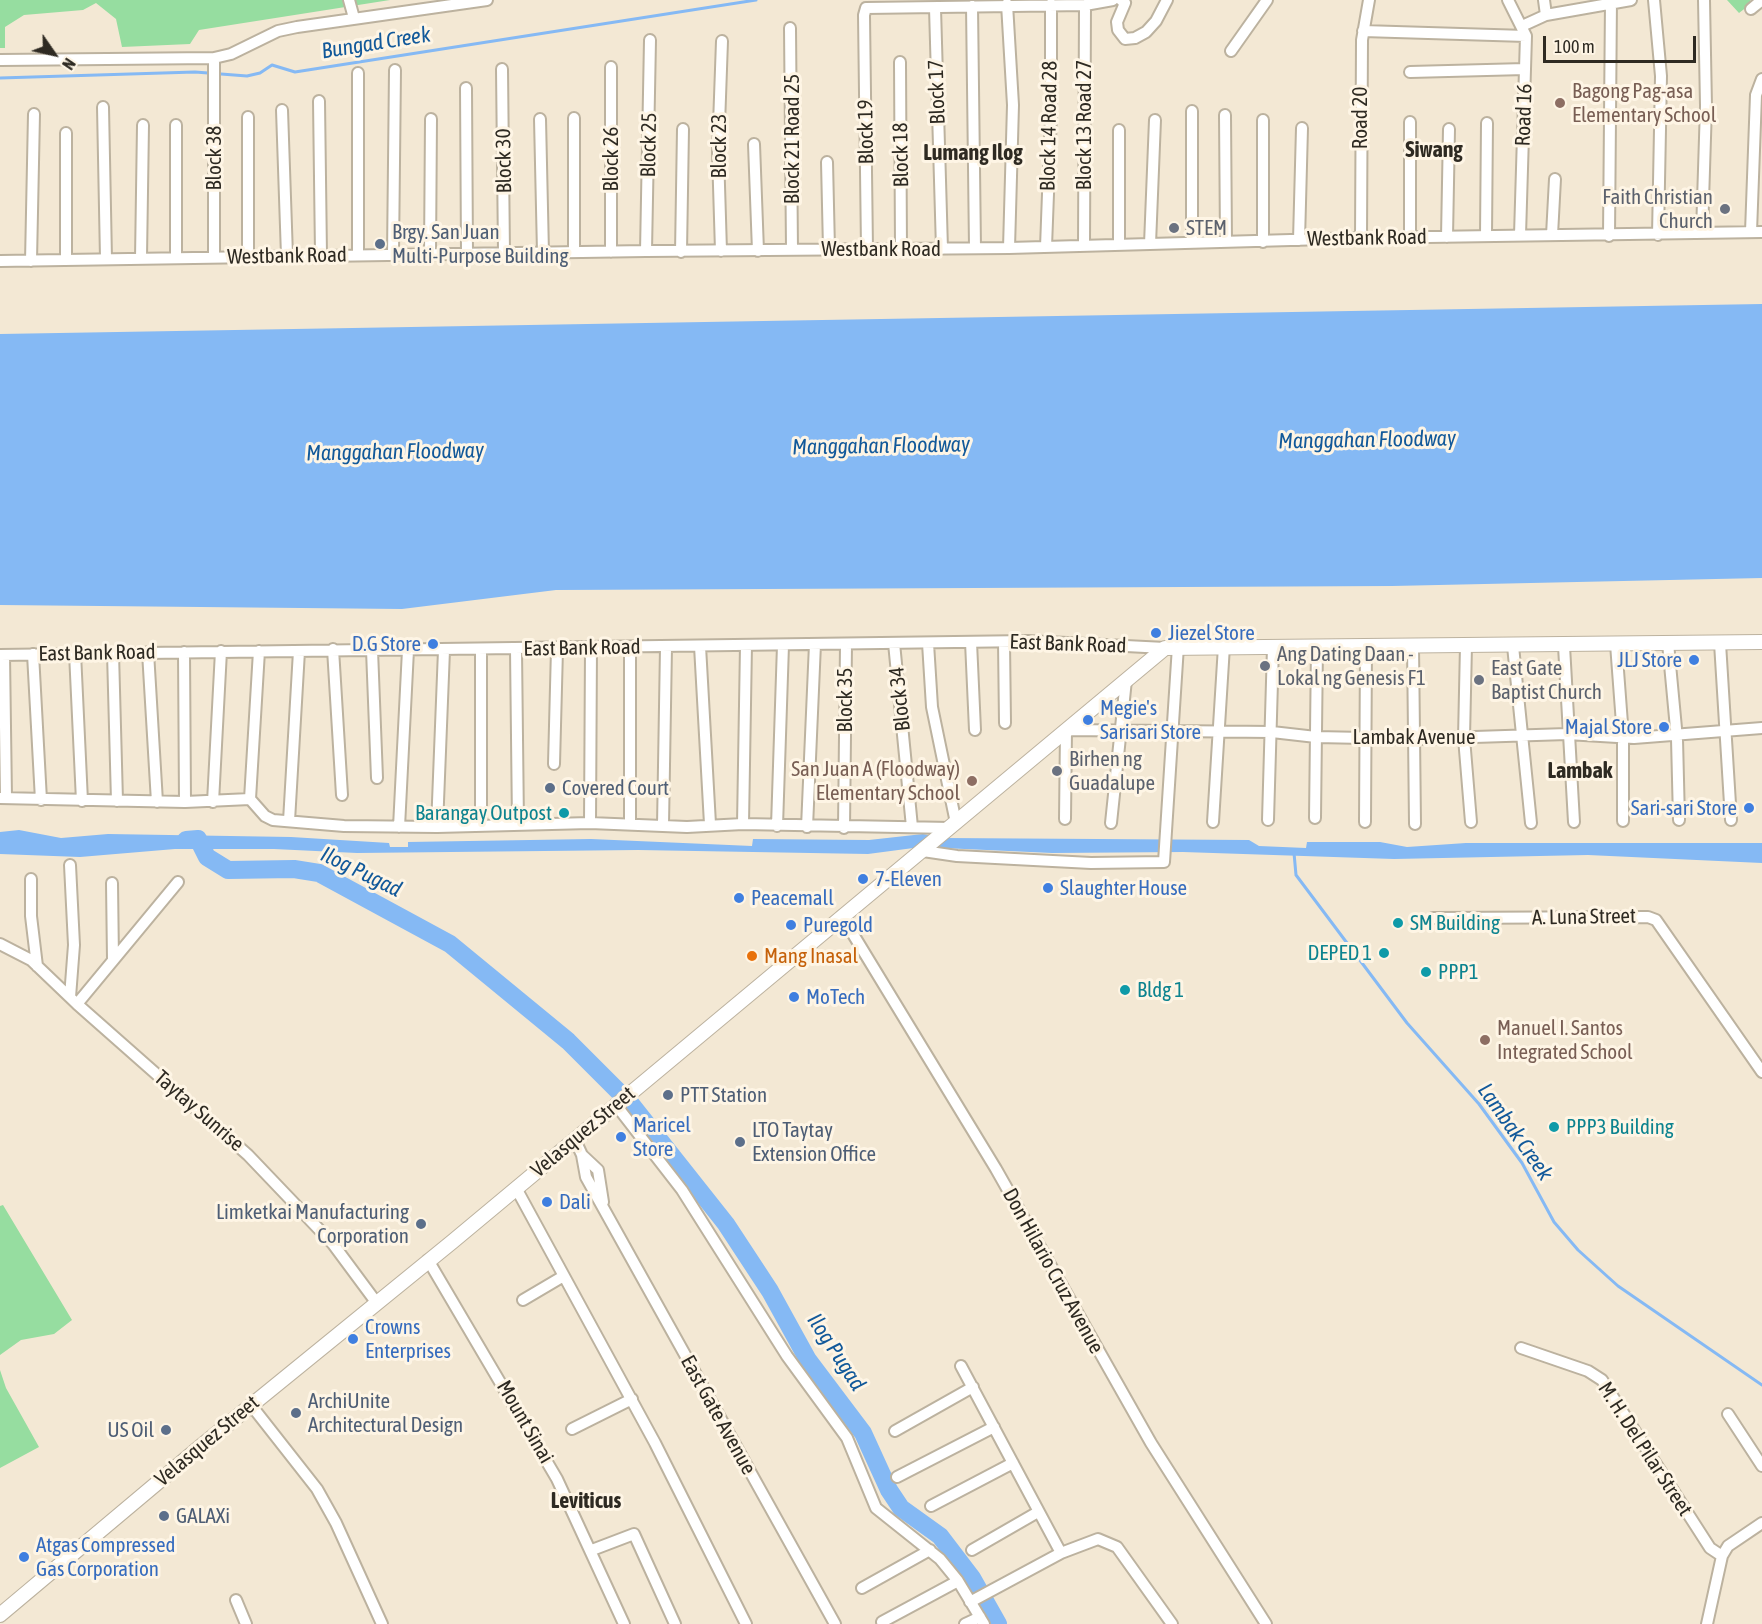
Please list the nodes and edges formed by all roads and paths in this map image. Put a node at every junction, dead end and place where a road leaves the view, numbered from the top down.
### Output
1 (349, 0) edge
2 (487, 0) edge
3 (1113, 0) edge
4 (1121, 0) edge
5 (1167, 0) edge
6 (1267, 0) edge
7 (1369, 0) edge
8 (1508, 0) edge
9 (1544, 0) edge
10 (1631, 0) edge
11 (1654, 0) edge
12 (1704, 0) edge
13 (1611, 2) edge
14 (1008, 4) junction
15 (1051, 4) junction
16 (1085, 4) junction
17 (972, 6) junction
18 (934, 8) junction
19 (1546, 15) junction
20 (354, 18) junction
21 (790, 28) dead end
22 (1363, 31) junction
23 (1524, 31) junction
24 (650, 40) dead end
25 (722, 41) dead end
26 (1231, 51) dead end
27 (0, 60) edge
28 (214, 62) junction
29 (900, 62) dead end
30 (611, 67) dead end
31 (502, 69) dead end
32 (1525, 69) junction
33 (395, 70) dead end
34 (1410, 72) dead end
35 (358, 73) dead end
36 (1762, 79) edge
37 (466, 88) dead end
38 (320, 101) dead end
39 (103, 107) dead end
40 (282, 110) dead end
41 (1192, 111) dead end
42 (34, 114) dead end
43 (1225, 115) dead end
44 (248, 117) dead end
45 (574, 118) dead end
46 (431, 119) dead end
47 (540, 119) dead end
48 (1155, 120) dead end
49 (1263, 120) dead end
50 (1410, 122) dead end
51 (1487, 123) dead end
52 (143, 125) dead end
53 (176, 125) dead end
54 (1302, 128) dead end
55 (683, 129) dead end
56 (1449, 129) dead end
57 (1119, 130) dead end
58 (66, 133) dead end
59 (754, 144) dead end
60 (827, 162) dead end
61 (1555, 179) dead end
62 (1757, 232) edge
63 (1702, 233) junction
64 (1520, 235) junction
65 (1552, 235) junction
66 (1658, 235) junction
67 (1486, 236) junction
68 (1609, 236) junction
69 (1410, 237) junction
70 (1447, 237) junction
71 (1361, 238) junction
72 (1299, 240) junction
73 (1226, 242) junction
74 (1263, 242) junction
75 (1192, 243) junction
76 (1119, 244) junction
77 (1150, 244) junction
78 (1084, 246) junction
79 (1046, 247) junction
80 (975, 248) junction
81 (829, 249) junction
82 (867, 249) junction
83 (901, 249) junction
84 (942, 249) junction
85 (1010, 249) junction
86 (646, 250) junction
87 (792, 250) junction
88 (721, 251) junction
89 (758, 251) junction
90 (574, 252) junction
91 (611, 252) junction
92 (681, 252) junction
93 (504, 253) junction
94 (543, 253) junction
95 (393, 254) junction
96 (430, 254) junction
97 (466, 254) junction
98 (321, 255) junction
99 (358, 255) junction
100 (287, 256) junction
101 (214, 257) junction
102 (248, 257) junction
103 (141, 258) junction
104 (176, 258) junction
105 (106, 259) junction
106 (66, 260) junction
107 (0, 261) edge
108 (31, 261) junction
109 (971, 642) junction
110 (1004, 642) junction
111 (1762, 642) edge
112 (894, 643) junction
113 (928, 643) junction
114 (1668, 643) junction
115 (1720, 643) junction
116 (815, 644) junction
117 (846, 644) junction
118 (1616, 644) junction
119 (746, 645) junction
120 (783, 645) junction
121 (1413, 645) junction
122 (1466, 645) junction
123 (700, 646) junction
124 (1224, 646) junction
125 (1317, 646) junction
126 (1366, 646) junction
127 (1513, 646) junction
128 (1564, 646) junction
129 (630, 647) junction
130 (666, 647) junction
131 (1171, 647) junction
132 (1273, 647) junction
133 (591, 648) junction
134 (333, 649) junction
135 (557, 649) junction
136 (408, 650) junction
137 (444, 650) junction
138 (481, 650) junction
139 (516, 650) junction
140 (221, 651) junction
141 (259, 651) junction
142 (299, 651) junction
143 (372, 651) junction
144 (148, 652) junction
145 (184, 652) junction
146 (75, 653) junction
147 (113, 653) junction
148 (33, 654) junction
149 (2, 655) edge
150 (1126, 680) junction
151 (1005, 723) dead end
152 (1762, 728) edge
153 (975, 730) dead end
154 (1066, 730) junction
155 (1724, 731) junction
156 (1118, 732) junction
157 (1170, 732) junction
158 (1272, 732) junction
159 (1219, 733) junction
160 (1520, 734) junction
161 (1567, 734) junction
162 (1676, 734) junction
163 (1316, 736) junction
164 (1623, 737) junction
165 (1464, 738) junction
166 (1366, 739) junction
167 (1413, 739) junction
168 (554, 764) dead end
169 (377, 778) dead end
170 (342, 795) dead end
171 (3, 798) edge
172 (250, 799) junction
173 (41, 800) junction
174 (82, 801) junction
175 (117, 801) junction
176 (157, 802) junction
177 (185, 802) junction
178 (213, 802) junction
179 (1314, 818) dead end
180 (1065, 819) dead end
181 (1731, 819) dead end
182 (1268, 820) dead end
183 (1679, 820) dead end
184 (289, 821) junction
185 (1623, 821) dead end
186 (1213, 822) dead end
187 (1365, 822) dead end
188 (1471, 822) dead end
189 (1574, 822) dead end
190 (590, 823) junction
191 (1111, 823) dead end
192 (1531, 823) dead end
193 (518, 824) junction
194 (630, 824) junction
195 (710, 824) junction
196 (743, 824) junction
197 (1414, 824) dead end
198 (481, 825) junction
199 (663, 825) junction
200 (777, 826) junction
201 (953, 826) junction
202 (399, 827) junction
203 (437, 827) junction
204 (807, 827) junction
205 (912, 827) junction
206 (844, 828) junction
207 (922, 851) junction
208 (70, 866) dead end
209 (31, 879) dead end
210 (178, 882) dead end
211 (112, 883) dead end
212 (842, 916) junction
213 (1433, 918) dead end
214 (0, 944) edge
215 (113, 960) junction
216 (37, 967) junction
217 (73, 1001) junction
218 (1762, 1072) edge
219 (616, 1105) junction
220 (574, 1140) junction
221 (516, 1188) junction
222 (428, 1260) junction
223 (562, 1277) junction
224 (523, 1300) dead end
225 (376, 1302) junction
226 (1521, 1348) dead end
227 (961, 1366) dead end
228 (973, 1387) junction
229 (632, 1399) junction
230 (251, 1405) junction
231 (1728, 1414) dead end
232 (994, 1427) junction
233 (572, 1429) dead end
234 (895, 1431) dead end
235 (1013, 1463) junction
236 (1762, 1466) edge
237 (897, 1477) dead end
238 (931, 1506) dead end
239 (1038, 1512) junction
240 (1762, 1523) edge
241 (592, 1550) junction
242 (930, 1550) junction
243 (972, 1550) dead end
244 (1061, 1553) junction
245 (1722, 1556) junction
246 (958, 1581) junction
247 (862, 1588) dead end
248 (236, 1600) dead end
249 (975, 1600) junction
250 (0, 1615) edge
251 (982, 1620) edge
252 (882, 1622) dead end
253 (246, 1624) edge
254 (382, 1624) edge
255 (624, 1624) edge
256 (675, 1624) edge
257 (746, 1624) edge
258 (835, 1624) edge
259 (965, 1624) edge
260 (1172, 1624) edge
261 (1266, 1624) edge
262 (1707, 1624) edge

1 - 20 street
2 - 20 street
3 - 16 street
4 - 5 street
6 - 26 street
7 - 22 street, Road 20
8 - 23 street
9 - 19 street
10 - 13 street
11 - 66 street
12 - 63 street
13 - 19 street
13 - 68 street
14 - 15 street
14 - 17 street
14 - 85 street
15 - 16 street
15 - 79 street, Block 14 Road 28
16 - 78 street, Block 13 Road 27
17 - 18 street
17 - 80 street
18 - 82 street, Block 19
18 - 84 street, Block 17
19 - 23 street
20 - 28 street
21 - 87 street, Block 21 Road 25
22 - 23 street
22 - 71 street, Road 20
23 - 32 street, Road 16
24 - 86 street, Block 25
25 - 88 street, Block 23
27 - 28 street
28 - 101 street, Block 38
29 - 83 street, Block 18
30 - 91 street, Block 26
31 - 93 street, Block 30
32 - 34 street
32 - 64 street, Road 16
33 - 95 street
35 - 99 street
36 - 62 street
37 - 97 street
38 - 98 street
39 - 105 street
40 - 100 street
41 - 75 street
42 - 108 street
43 - 73 street
44 - 102 street
45 - 90 street
46 - 96 street
47 - 94 street
48 - 77 street
49 - 74 street
50 - 69 street
51 - 67 street
52 - 103 street
53 - 104 street
54 - 72 street
55 - 92 street
56 - 70 street
57 - 76 street
58 - 106 street
59 - 89 street
60 - 81 street
61 - 65 street
62 - 63 street, Westbank Road
63 - 66 street, Westbank Road
64 - 65 street, Westbank Road
64 - 67 street, Westbank Road
65 - 68 street, Westbank Road
66 - 68 street, Westbank Road
67 - 70 street, Westbank Road
69 - 70 street, Westbank Road
69 - 71 street, Westbank Road
71 - 72 street, Westbank Road
72 - 74 street, Westbank Road
73 - 74 street, Westbank Road
73 - 75 street, Westbank Road
75 - 77 street, Westbank Road
76 - 77 street, Westbank Road
76 - 78 street, Westbank Road
78 - 79 street, Westbank Road
79 - 85 street, Westbank Road
80 - 84 street, Westbank Road
80 - 85 street, Westbank Road
81 - 82 street, Westbank Road
81 - 87 street, Westbank Road
82 - 83 street, Westbank Road
83 - 84 street, Westbank Road
86 - 91 street, Westbank Road
86 - 92 street, Westbank Road
87 - 89 street, Westbank Road
88 - 89 street, Westbank Road
88 - 92 street, Westbank Road
90 - 91 street, Westbank Road
90 - 94 street, Westbank Road
93 - 94 street, Westbank Road
93 - 97 street, Westbank Road
95 - 96 street, Westbank Road
95 - 99 street, Westbank Road
96 - 97 street, Westbank Road
98 - 99 street, Westbank Road
98 - 100 street, Westbank Road
100 - 102 street, Westbank Road
101 - 102 street, Westbank Road
101 - 104 street, Westbank Road
103 - 104 street, Westbank Road
103 - 105 street, Westbank Road
105 - 106 street, Westbank Road
106 - 108 street, Westbank Road
107 - 108 street, Westbank Road
109 - 110 street, East Bank Road
109 - 113 street, East Bank Road
109 - 153 street
110 - 131 street, East Bank Road
110 - 151 street
111 - 115 main road
112 - 113 street, East Bank Road
112 - 117 street, East Bank Road
112 - 205 street, Block 34
113 - 201 street
114 - 115 main road
114 - 118 main road
114 - 162 street
115 - 155 street
116 - 117 street, East Bank Road
116 - 120 street, East Bank Road
116 - 204 street
117 - 206 street, Block 35
118 - 128 main road
118 - 164 street
119 - 120 street, East Bank Road
119 - 123 street, East Bank Road
119 - 196 street
120 - 200 street
121 - 122 main road
121 - 126 main road
121 - 167 street
122 - 127 main road
122 - 165 street
123 - 130 street, East Bank Road
123 - 195 street
124 - 131 main road
124 - 132 main road
124 - 159 street
125 - 126 main road
125 - 132 main road
125 - 163 street
126 - 166 street
127 - 128 main road
127 - 160 street
128 - 161 street
129 - 130 street, East Bank Road
129 - 133 street, East Bank Road
129 - 194 street
130 - 199 street
131 - 150 main road, Velasquez Street
131 - 157 street
132 - 158 street
133 - 135 street, East Bank Road
133 - 190 street
134 - 142 street, East Bank Road
134 - 143 street, East Bank Road
134 - 170 street
135 - 139 street, East Bank Road
135 - 168 street
136 - 137 street, East Bank Road
136 - 143 street, East Bank Road
136 - 202 street
137 - 138 street, East Bank Road
137 - 203 street
138 - 139 street, East Bank Road
138 - 198 street
139 - 193 street
140 - 141 street, East Bank Road
140 - 145 street, East Bank Road
140 - 178 street
141 - 142 street, East Bank Road
141 - 172 street
142 - 184 street
143 - 169 street
144 - 145 street, East Bank Road
144 - 147 street, East Bank Road
144 - 176 street
145 - 177 street
146 - 147 street, East Bank Road
146 - 148 street, East Bank Road
146 - 174 street
147 - 175 street
148 - 149 street, East Bank Road
148 - 173 street
149 - 171 street
150 - 154 main road, Velasquez Street
150 - 156 street
152 - 155 street, Lambak Avenue
154 - 156 street, Lambak Avenue
154 - 180 street
154 - 201 main road, Velasquez Street
155 - 162 street, Lambak Avenue
155 - 181 street
156 - 157 street, Lambak Avenue
156 - 191 street
157 - 159 street, Lambak Avenue
157 - 207 street
158 - 159 street, Lambak Avenue
158 - 163 street, Lambak Avenue
158 - 182 street
159 - 186 street
160 - 161 street, Lambak Avenue
160 - 165 street, Lambak Avenue
160 - 192 street
161 - 164 street, Lambak Avenue
161 - 189 street
162 - 164 street, Lambak Avenue
162 - 183 street
163 - 166 street, Lambak Avenue
163 - 179 street
164 - 185 street
165 - 167 street, Lambak Avenue
165 - 188 street
166 - 167 street, Lambak Avenue
166 - 187 street
167 - 197 street
171 - 173 street
172 - 178 street
172 - 184 street
173 - 174 street
174 - 175 street
175 - 176 street
176 - 177 street
177 - 178 street
184 - 202 street
190 - 193 street
190 - 194 street
193 - 198 street
194 - 199 street
195 - 196 street
195 - 199 street
196 - 200 street
198 - 203 street
200 - 204 street
201 - 205 street
201 - 207 main road, Velasquez Street
202 - 203 street
204 - 206 street
205 - 206 street
207 - 212 main road, Velasquez Street
208 - 217 street
209 - 216 street
210 - 215 street
211 - 215 street
212 - 219 main road, Velasquez Street
212 - 261 street, Don Hilario Cruz Avenue
213 - 218 street, A. Luna Street
214 - 216 street, Taytay Sunrise
215 - 217 street
216 - 217 street, Taytay Sunrise
217 - 225 street, Taytay Sunrise
219 - 220 main road, Velasquez Street
219 - 242 street
220 - 221 main road, Velasquez Street
220 - 258 street, East Gate Avenue
221 - 222 main road, Velasquez Street
221 - 223 street
222 - 225 main road, Velasquez Street
222 - 241 street, Mount Sinai
223 - 224 street
223 - 229 street
225 - 230 main road, Velasquez Street
226 - 245 street, M. H. Del Pilar Street
227 - 228 street
228 - 232 street
228 - 234 street
229 - 233 street
229 - 257 street
230 - 250 main road, Velasquez Street
230 - 254 street
231 - 236 street
232 - 235 street
232 - 237 street
235 - 238 street
235 - 239 street
239 - 243 street
239 - 244 street
240 - 245 street
241 - 255 street, Mount Sinai
241 - 256 street
242 - 246 street
242 - 247 street
244 - 249 street
244 - 260 street
245 - 262 street
246 - 249 street
246 - 252 street
248 - 253 street
249 - 251 street
251 - 259 street

